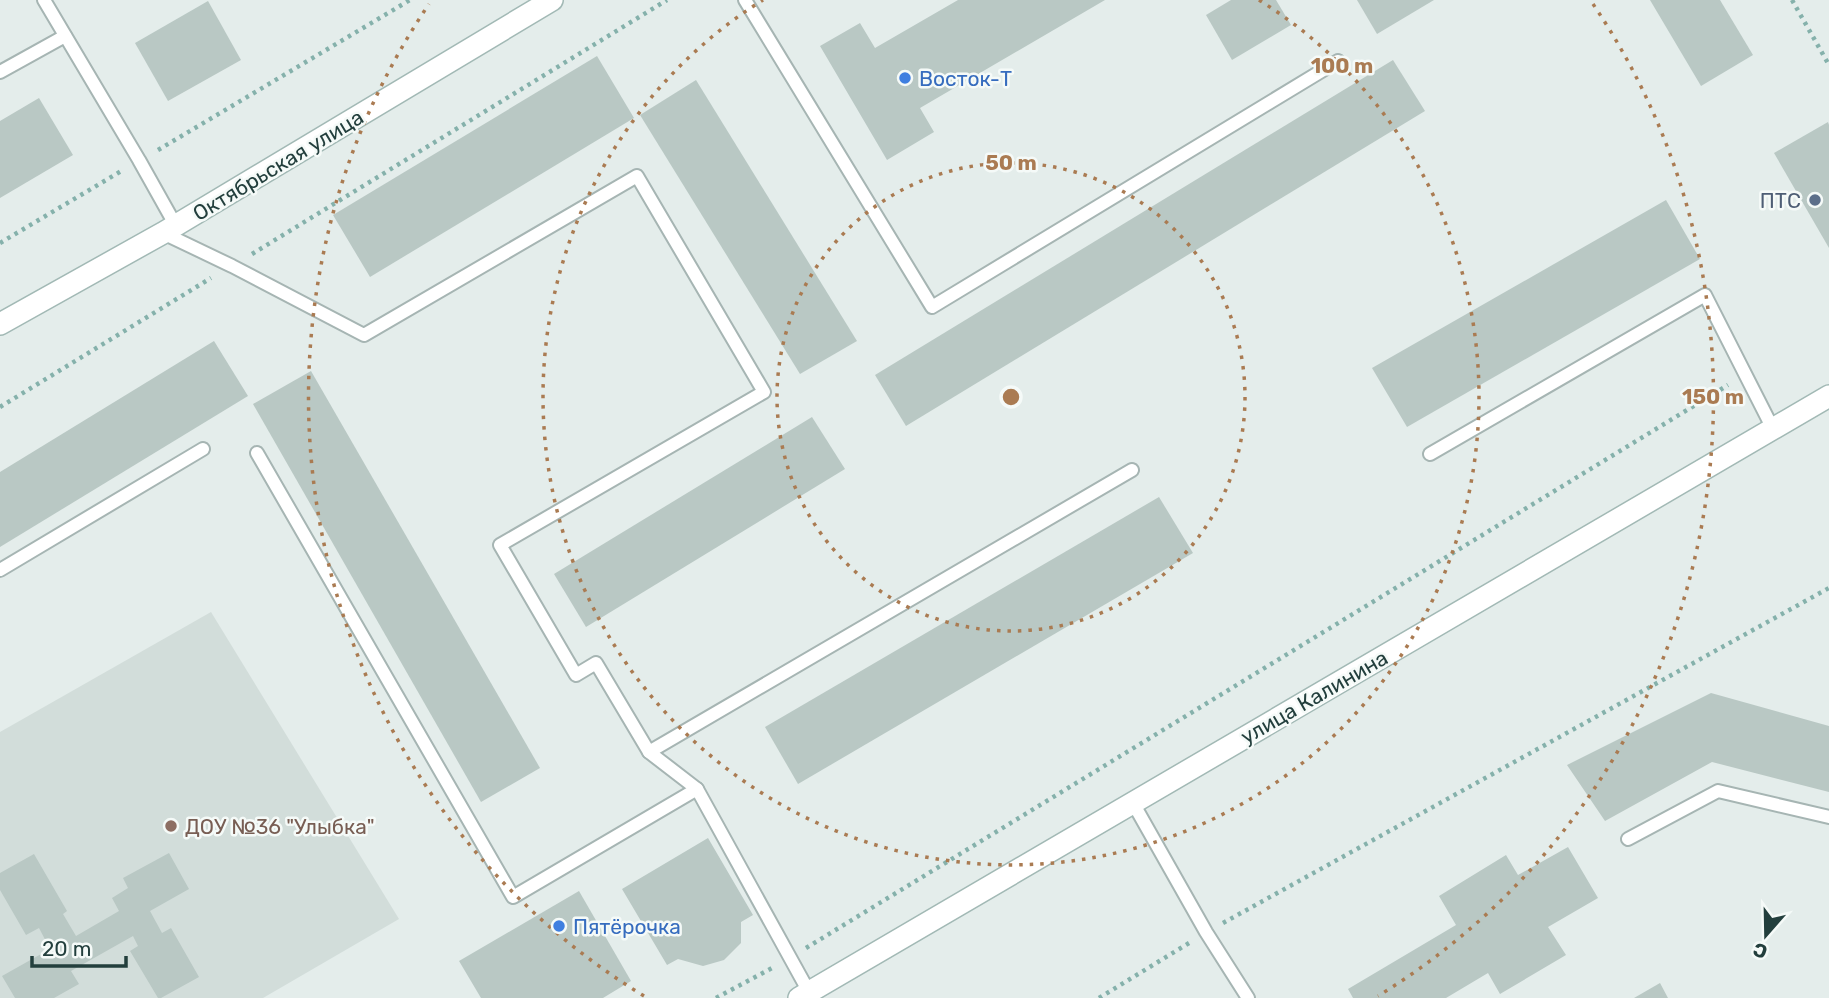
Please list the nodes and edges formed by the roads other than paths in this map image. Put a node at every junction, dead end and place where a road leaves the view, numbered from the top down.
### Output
1 (44, 0) edge
2 (552, 0) edge
3 (745, 0) edge
4 (65, 36) junction
5 (1338, 61) dead end
6 (0, 72) edge
7 (169, 230) junction
8 (0, 324) edge
9 (1829, 396) edge
10 (1773, 429) junction
11 (203, 449) dead end
12 (257, 453) dead end
13 (1430, 454) dead end
14 (1132, 470) dead end
15 (0, 570) edge
16 (649, 752) junction
17 (697, 789) junction
18 (1133, 803) junction
19 (1829, 817) edge
20 (1628, 839) dead end
21 (804, 995) edge
22 (1248, 998) edge

1 - 4 lane
2 - 7 street, Октябрьская улица
3 - 5 lane
4 - 6 lane
4 - 7 lane
7 - 8 street, Октябрьская улица
7 - 16 lane
9 - 10 street, улица Калинина
10 - 13 lane
10 - 18 street, улица Калинина
11 - 15 lane
12 - 17 lane
14 - 16 lane
16 - 17 lane
17 - 21 lane
18 - 21 street, улица Калинина
18 - 22 lane
19 - 20 lane

